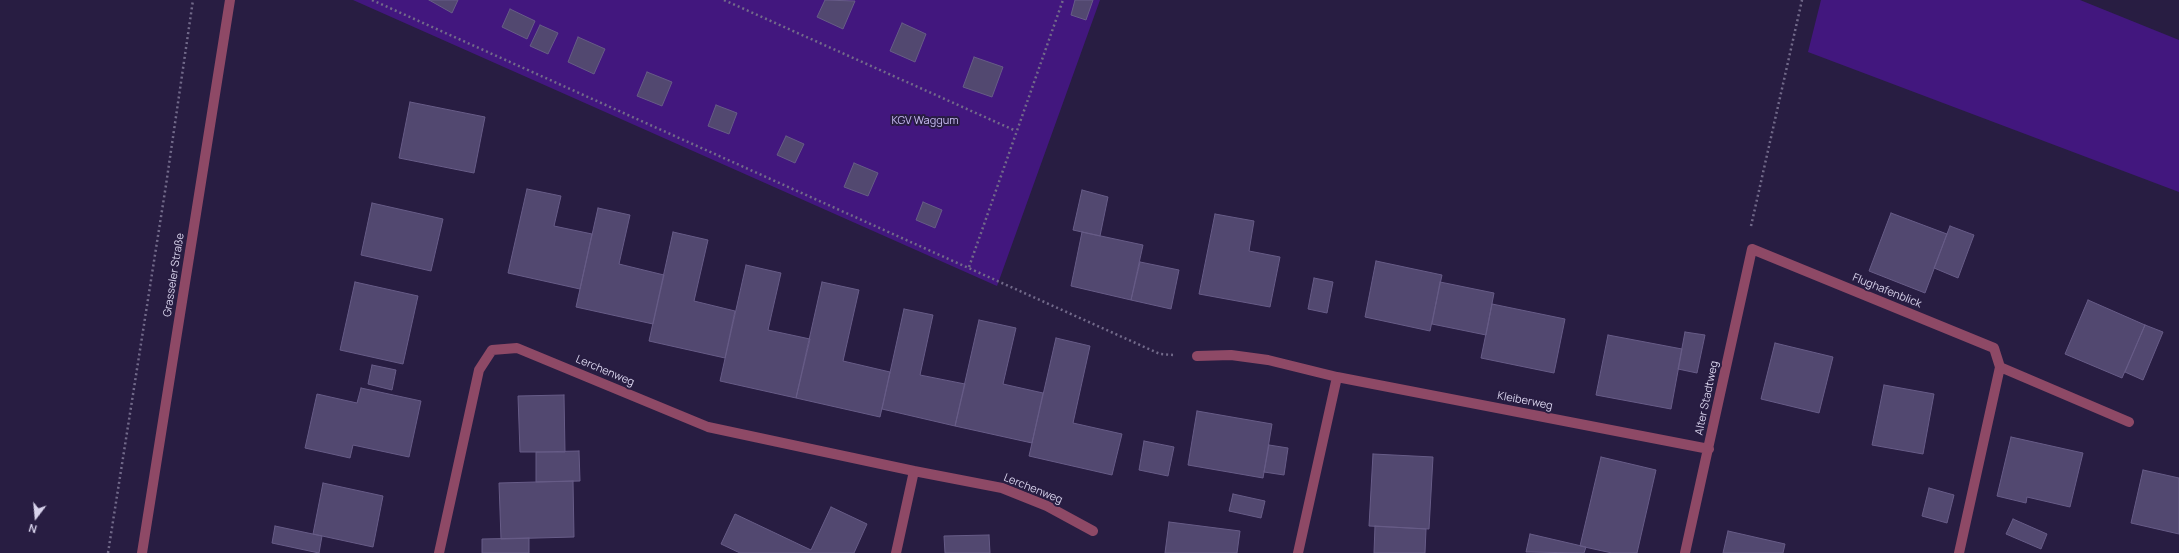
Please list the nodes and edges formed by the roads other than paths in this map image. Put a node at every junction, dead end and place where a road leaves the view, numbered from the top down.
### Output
1 (230, 0) edge
2 (1752, 249) joint
3 (1197, 356) road end
4 (2000, 367) junction
5 (1337, 377) junction
6 (2129, 422) dead end
7 (1709, 449) junction
8 (914, 471) junction
9 (1093, 531) dead end
10 (142, 553) edge
11 (439, 553) edge
12 (896, 553) edge
13 (1298, 553) edge
14 (1685, 553) edge
15 (1959, 553) edge

1 - 10 street, Grasseler Straße
2 - 4 street, Flughafenblick
2 - 7 street, Alter Stadtweg
3 - 5 street, Kleiberweg
4 - 6 street
4 - 15 street
5 - 7 street, Kleiberweg
5 - 13 street
7 - 14 street, Alter Stadtweg
8 - 9 street, Lerchenweg
8 - 11 street, Lerchenweg
8 - 12 street

